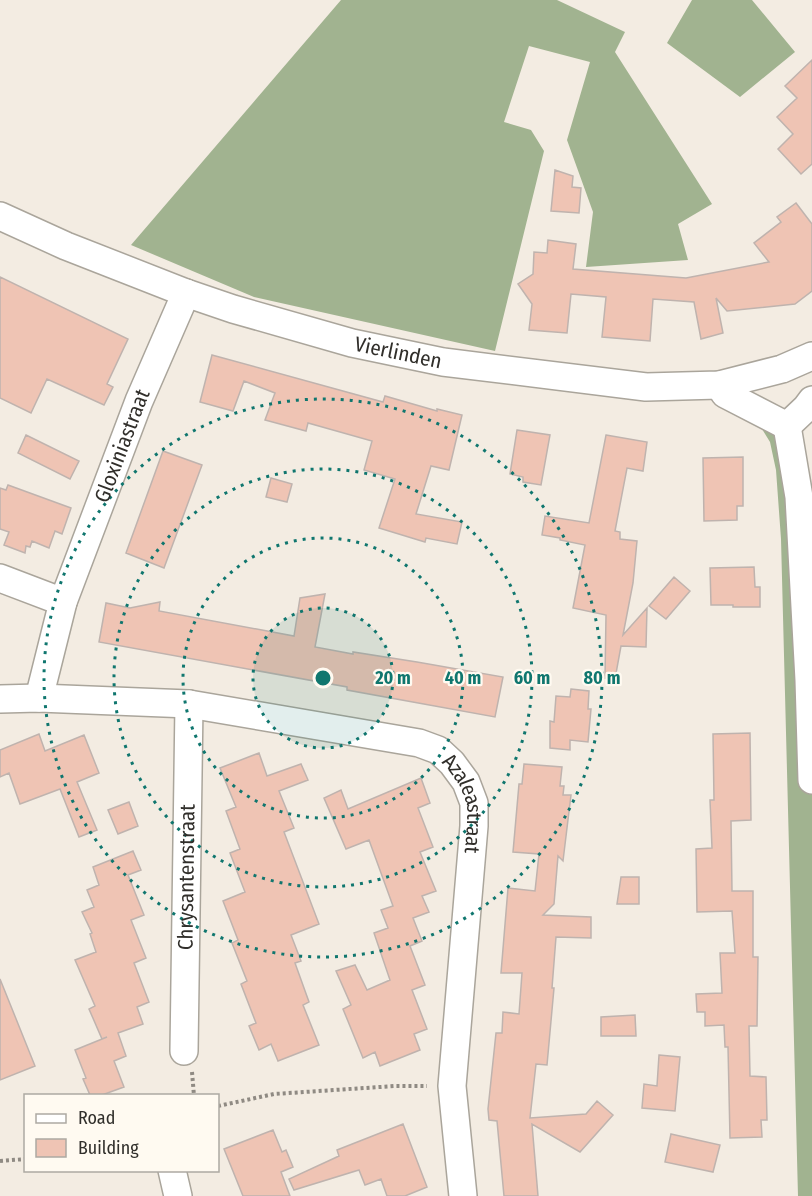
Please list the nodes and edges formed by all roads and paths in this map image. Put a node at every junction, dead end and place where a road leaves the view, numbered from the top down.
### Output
1 (0, 216) edge
2 (186, 293) junction
3 (812, 356) edge
4 (719, 385) junction
5 (812, 400) edge
6 (787, 426) junction
7 (0, 578) edge
8 (63, 602) junction
9 (39, 698) junction
10 (0, 699) edge
11 (189, 704) junction
12 (812, 780) edge
13 (184, 1051) dead end
14 (452, 1086) junction
15 (219, 1107) edge
16 (24, 1159) edge
17 (0, 1161) edge
18 (172, 1172) edge
19 (178, 1196) edge
20 (463, 1196) edge

1 - 2 street, Vierlinden
2 - 4 street, Vierlinden
2 - 8 street, Gloxiniastraat
3 - 4 street, Vierlinden
4 - 6 street
5 - 6 street
6 - 12 street
7 - 8 street
8 - 9 street, Gloxiniastraat
9 - 10 street, Azaleastraat
9 - 11 street, Azaleastraat
11 - 13 street, Chrysantenstraat
11 - 14 street, Azaleastraat
14 - 15 path
14 - 20 street, Azaleastraat
16 - 17 path
18 - 19 street

